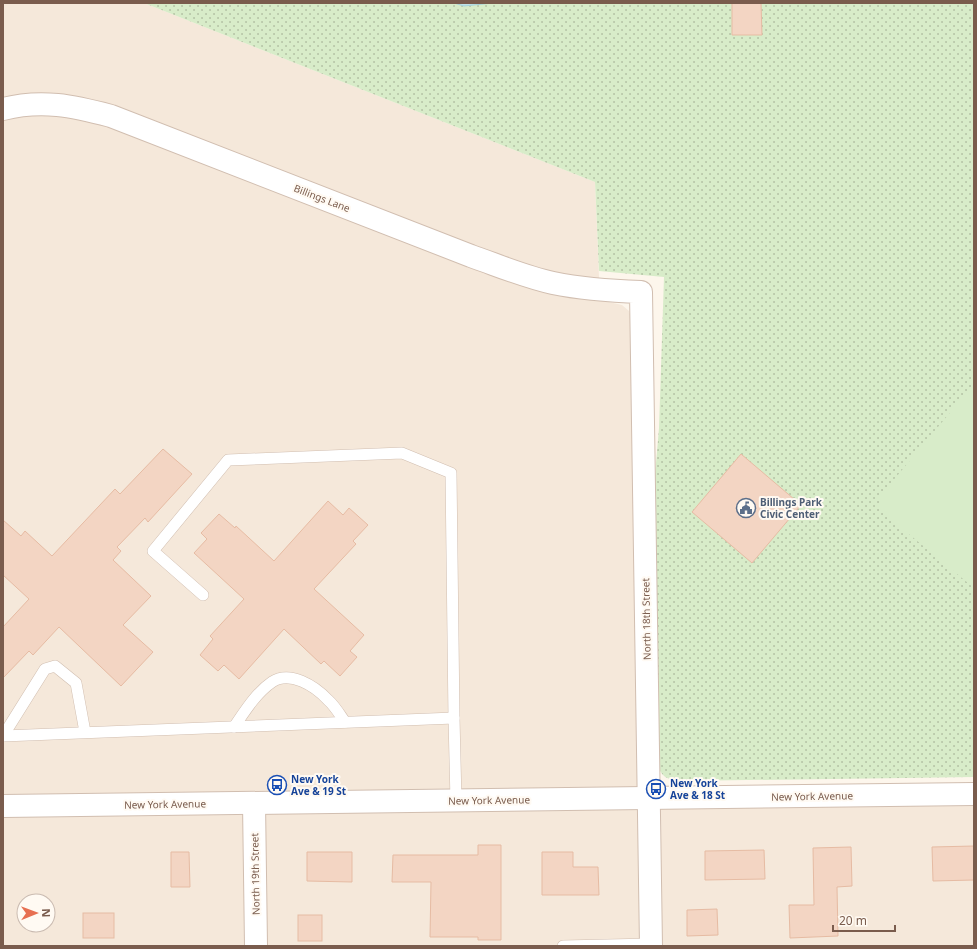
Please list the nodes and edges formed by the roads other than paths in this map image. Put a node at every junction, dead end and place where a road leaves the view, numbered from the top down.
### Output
1 (3, 109) edge
2 (641, 292) joint
3 (203, 595) dead end
4 (454, 718) junction
5 (345, 722) junction
6 (234, 726) junction
7 (85, 732) junction
8 (3, 736) edge
9 (974, 794) edge
10 (648, 798) junction
11 (456, 801) junction
12 (254, 803) junction
13 (3, 806) edge
14 (651, 945) edge
15 (256, 946) edge
16 (563, 946) edge

1 - 2 street, Billings Lane
2 - 10 street, North 18th Street
3 - 4 lane
4 - 5 lane
4 - 11 lane
5 - 6 lane
5 - 6 lane
6 - 7 lane
7 - 8 lane
7 - 8 lane
9 - 10 street, New York Avenue
10 - 11 street, New York Avenue
10 - 14 street, North 18th Street
11 - 12 street, New York Avenue
12 - 13 street, New York Avenue
12 - 15 street, North 19th Street
14 - 16 lane

